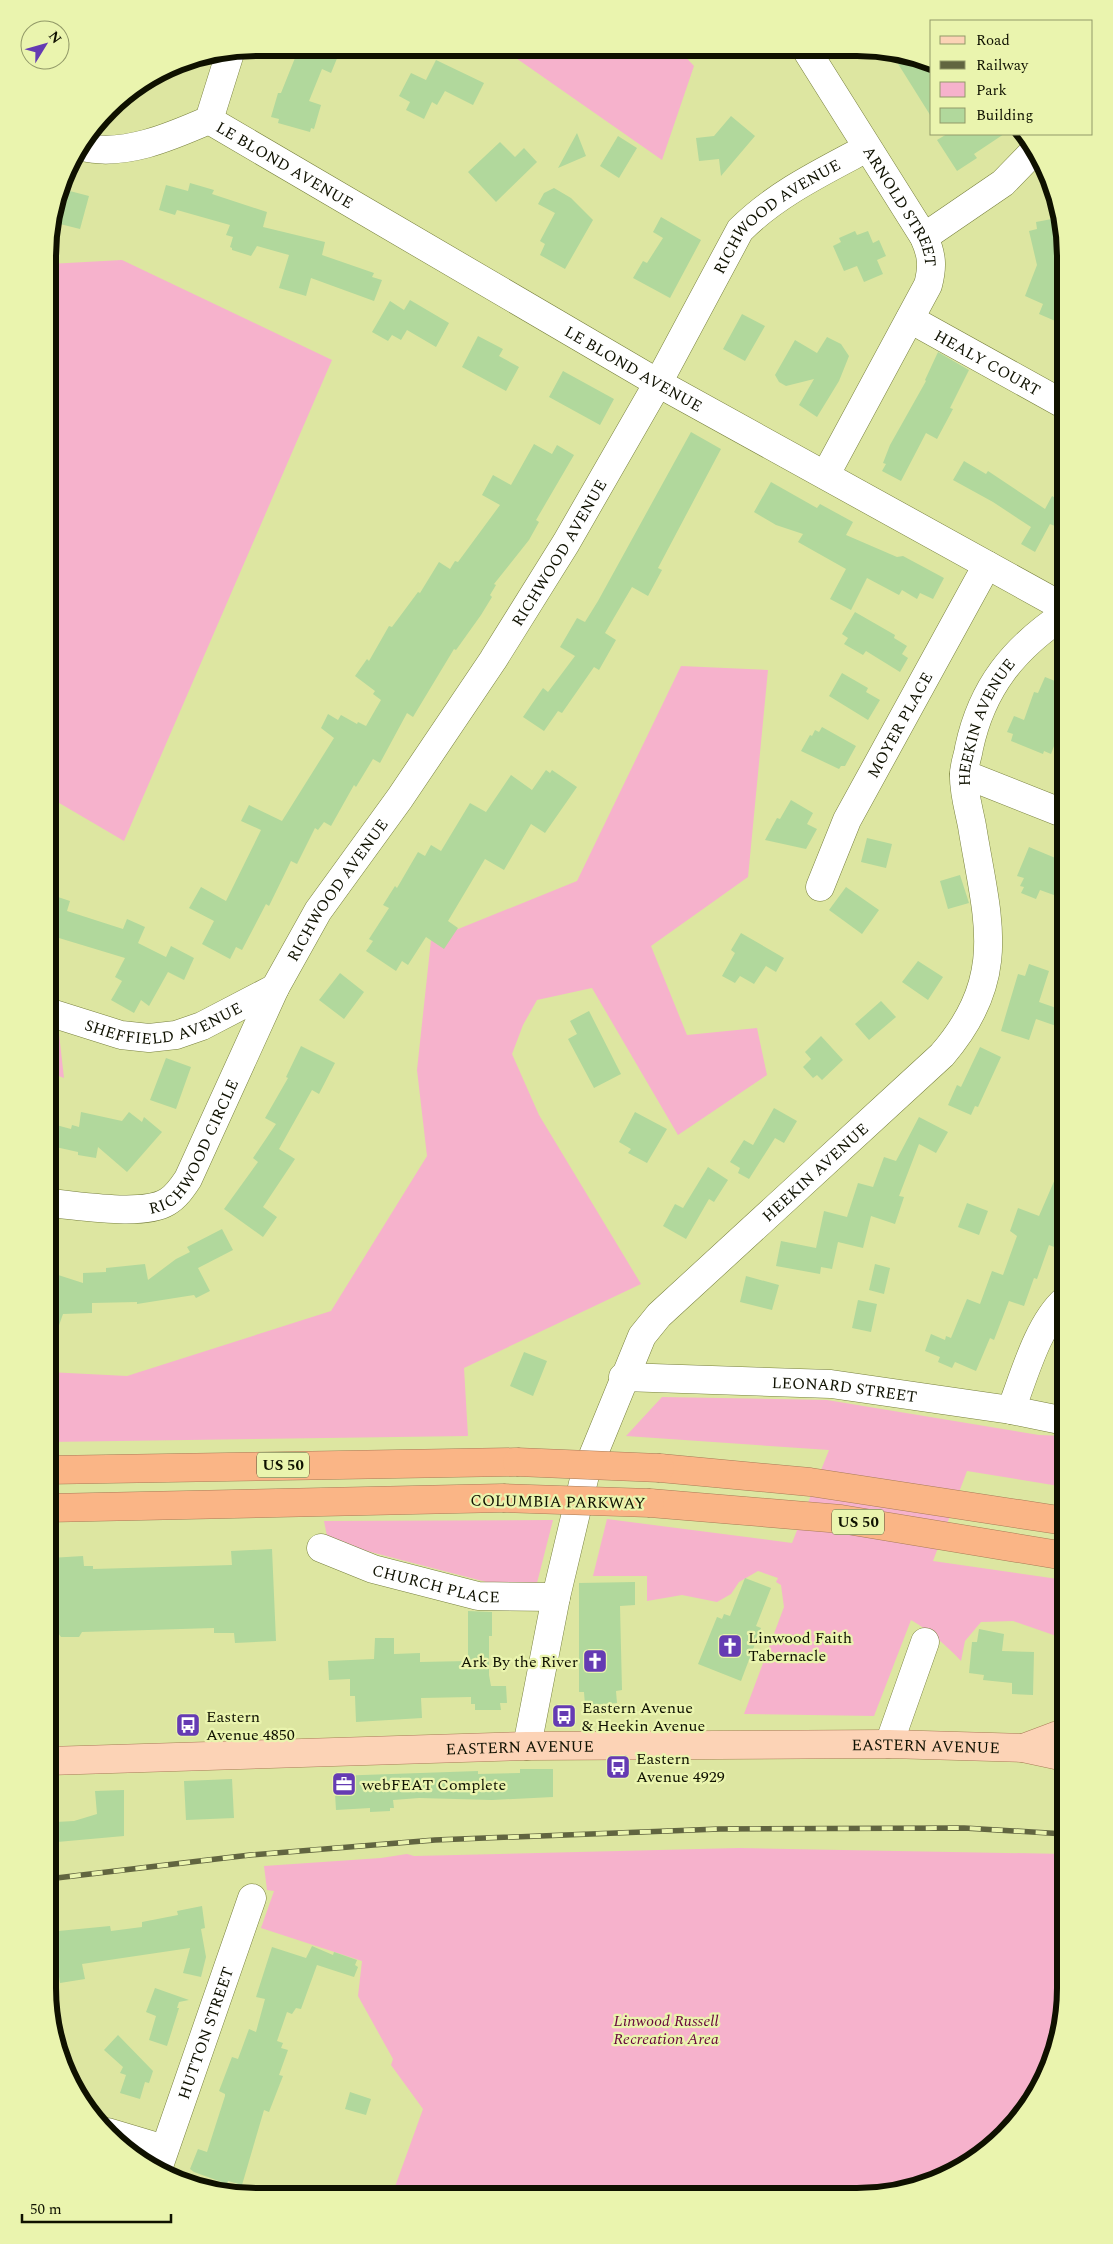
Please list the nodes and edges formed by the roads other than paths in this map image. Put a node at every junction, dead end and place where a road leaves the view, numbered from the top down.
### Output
1 (810, 56) edge
2 (228, 58) edge
3 (208, 120) junction
4 (867, 148) junction
5 (88, 149) edge
6 (1030, 156) edge
7 (924, 237) junction
8 (910, 319) junction
9 (658, 384) junction
10 (1057, 400) edge
11 (826, 474) junction
12 (987, 565) junction
13 (1057, 604) edge
14 (1057, 619) edge
15 (964, 774) junction
16 (1057, 811) edge
17 (820, 887) dead end
18 (275, 988) junction
19 (56, 1015) edge
20 (56, 1204) edge
21 (1057, 1309) edge
22 (624, 1377) junction
23 (1011, 1410) junction
24 (1057, 1419) edge
25 (56, 1470) edge
26 (56, 1508) edge
27 (1057, 1520) edge
28 (321, 1548) dead end
29 (1057, 1555) edge
30 (556, 1597) junction
31 (925, 1642) dead end
32 (1057, 1736) edge
33 (889, 1744) junction
34 (527, 1746) junction
35 (1023, 1748) junction
36 (1057, 1755) edge
37 (56, 1761) edge
38 (252, 1898) dead end
39 (135, 2146) edge
40 (161, 2159) edge

1 - 4 street, ARNOLD STREET
2 - 3 street
3 - 5 street
3 - 9 street, LE BLOND AVENUE
4 - 7 street, ARNOLD STREET
4 - 9 street, RICHWOOD AVENUE
6 - 7 street
7 - 8 street, ARNOLD STREET
8 - 10 street, HEALY COURT
8 - 11 street, ARNOLD STREET
9 - 11 street, LE BLOND AVENUE
9 - 18 street, RICHWOOD AVENUE
11 - 12 street, LE BLOND AVENUE
12 - 13 street, LE BLOND AVENUE
12 - 17 street, MOYER PLACE
14 - 15 street, HEEKIN AVENUE
15 - 16 street
15 - 22 street, HEEKIN AVENUE
18 - 19 street, SHEFFIELD AVENUE
18 - 20 street, RICHWOOD CIRCLE
21 - 23 street
22 - 23 street, LEONARD STREET
22 - 30 street, HEEKIN AVENUE
23 - 24 street, LEONARD STREET
25 - 27 highway, US 50, bridge
26 - 29 highway, COLUMBIA PARKWAY / US 50, bridge
28 - 30 street, CHURCH PLACE
30 - 34 street, HEEKIN AVENUE
31 - 33 street
32 - 35 main road
33 - 34 main road, EASTERN AVENUE
33 - 35 main road, EASTERN AVENUE
34 - 37 main road, EASTERN AVENUE
35 - 36 main road
38 - 40 street, HUTTON STREET
39 - 40 street

